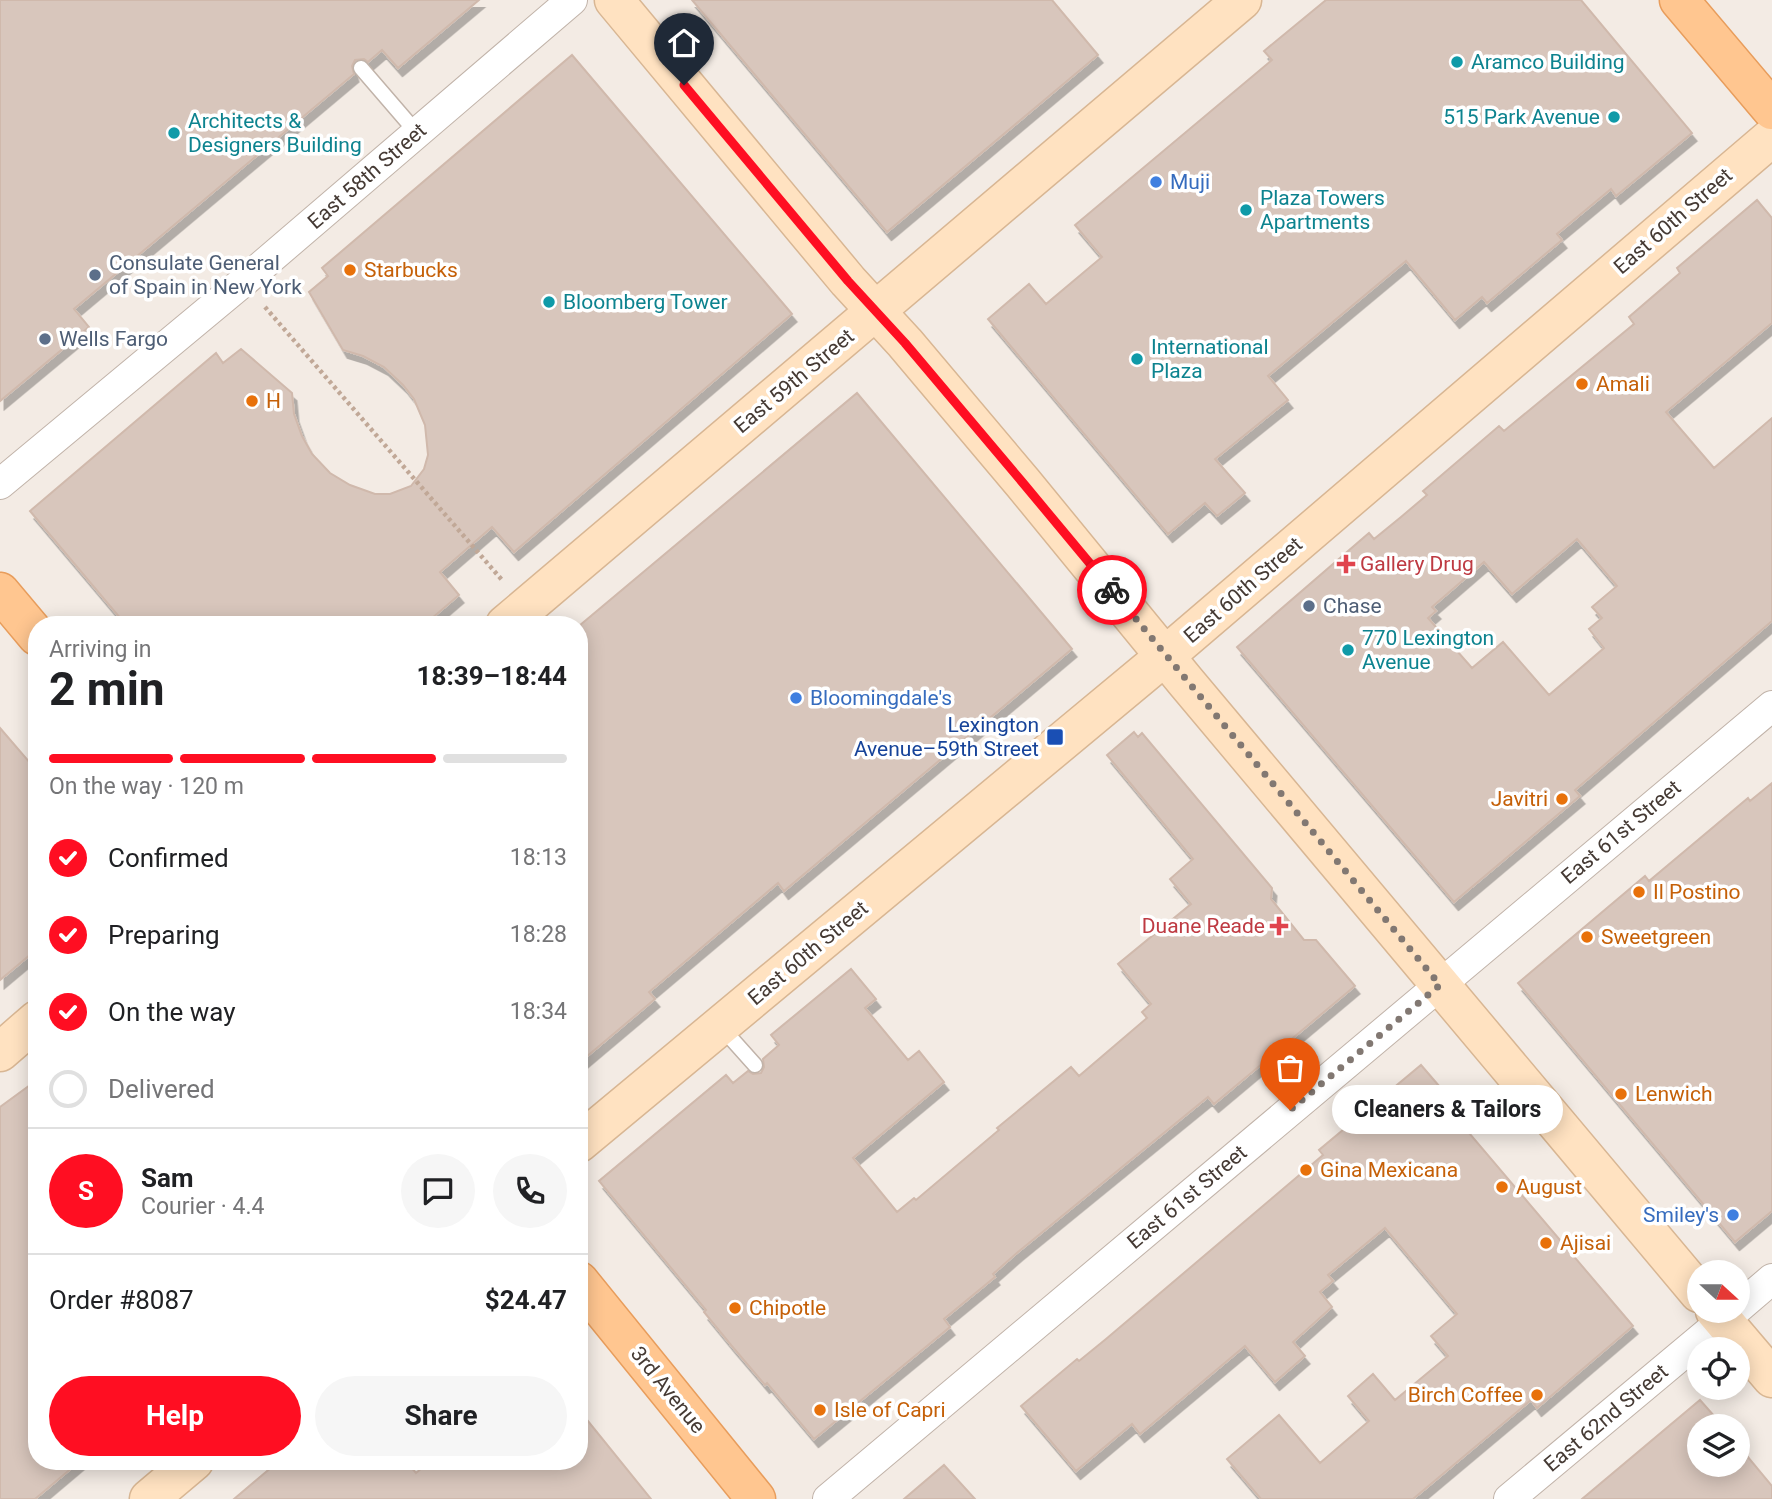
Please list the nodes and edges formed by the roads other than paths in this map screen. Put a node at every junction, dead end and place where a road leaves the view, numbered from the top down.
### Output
1 (572, 0) edge
2 (614, 0) edge
3 (1242, 0) edge
4 (1679, 0) edge
5 (361, 68) dead end
6 (1772, 110) edge
7 (417, 133) junction
8 (1772, 137) edge
9 (875, 311) junction
10 (0, 484) edge
11 (0, 592) edge
12 (515, 616) edge
13 (28, 625) edge
14 (1165, 656) junction
15 (1772, 706) edge
16 (1440, 985) junction
17 (720, 1026) junction
18 (28, 1028) edge
19 (0, 1052) edge
20 (755, 1065) dead end
21 (588, 1136) edge
22 (1687, 1269) edge
23 (1772, 1279) edge
24 (588, 1292) edge
25 (1750, 1292) edge
26 (1706, 1323) edge
27 (1732, 1323) edge
28 (1772, 1378) edge
29 (183, 1470) edge
30 (149, 1499) edge
31 (756, 1499) edge
32 (828, 1499) edge
33 (1509, 1499) edge

1 - 7 street, East 58th Street
2 - 9 main road
3 - 9 main road, East 59th Street
4 - 6 main road
5 - 7 lane
7 - 10 street, East 58th Street
8 - 14 main road, East 60th Street
9 - 12 main road, East 59th Street
9 - 14 main road
11 - 13 main road
14 - 16 main road
14 - 17 main road, East 60th Street
15 - 16 street, East 61st Street
16 - 22 main road
16 - 32 street, East 61st Street
17 - 20 lane
17 - 21 main road, East 60th Street
18 - 19 main road
23 - 25 street, East 62nd Street
24 - 31 main road, 3rd Avenue
26 - 33 street, East 62nd Street
27 - 28 main road
29 - 30 main road

